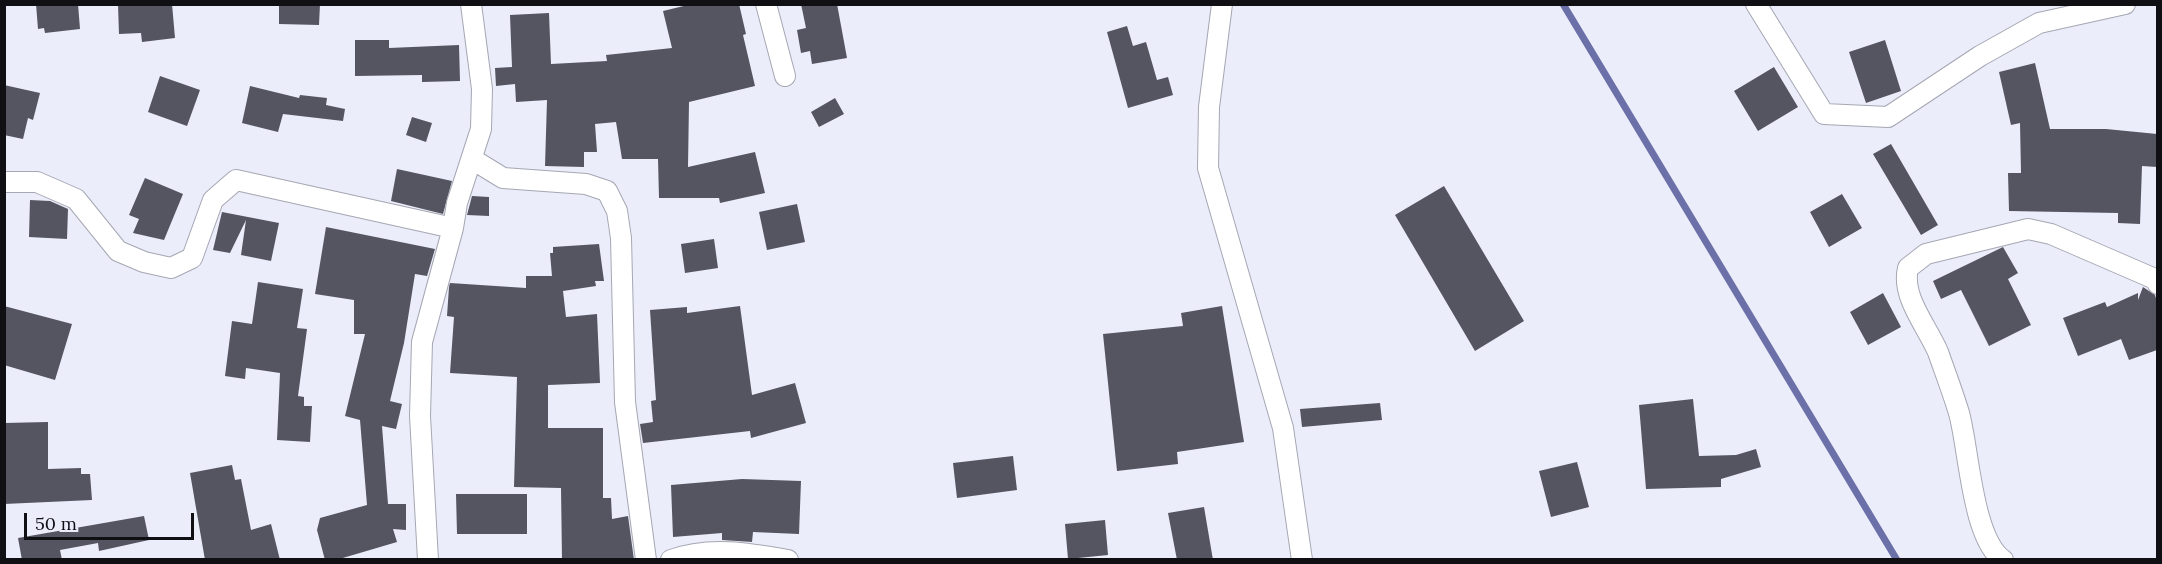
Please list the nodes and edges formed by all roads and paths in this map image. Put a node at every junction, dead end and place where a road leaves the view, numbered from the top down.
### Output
1 (471, 4) edge
2 (766, 4) edge
3 (1222, 4) edge
4 (1756, 4) edge
5 (2125, 4) edge
6 (785, 76) dead end
7 (472, 159) junction
8 (4, 182) edge
9 (453, 228) junction
10 (2157, 284) edge
11 (428, 560) edge
12 (646, 560) edge
13 (671, 560) edge
14 (788, 560) edge
15 (1302, 560) edge
16 (2003, 560) edge

1 - 7 street
2 - 6 street
3 - 15 street
4 - 5 street
7 - 9 street
7 - 12 street
8 - 9 street
9 - 11 street
10 - 16 street
13 - 14 street

